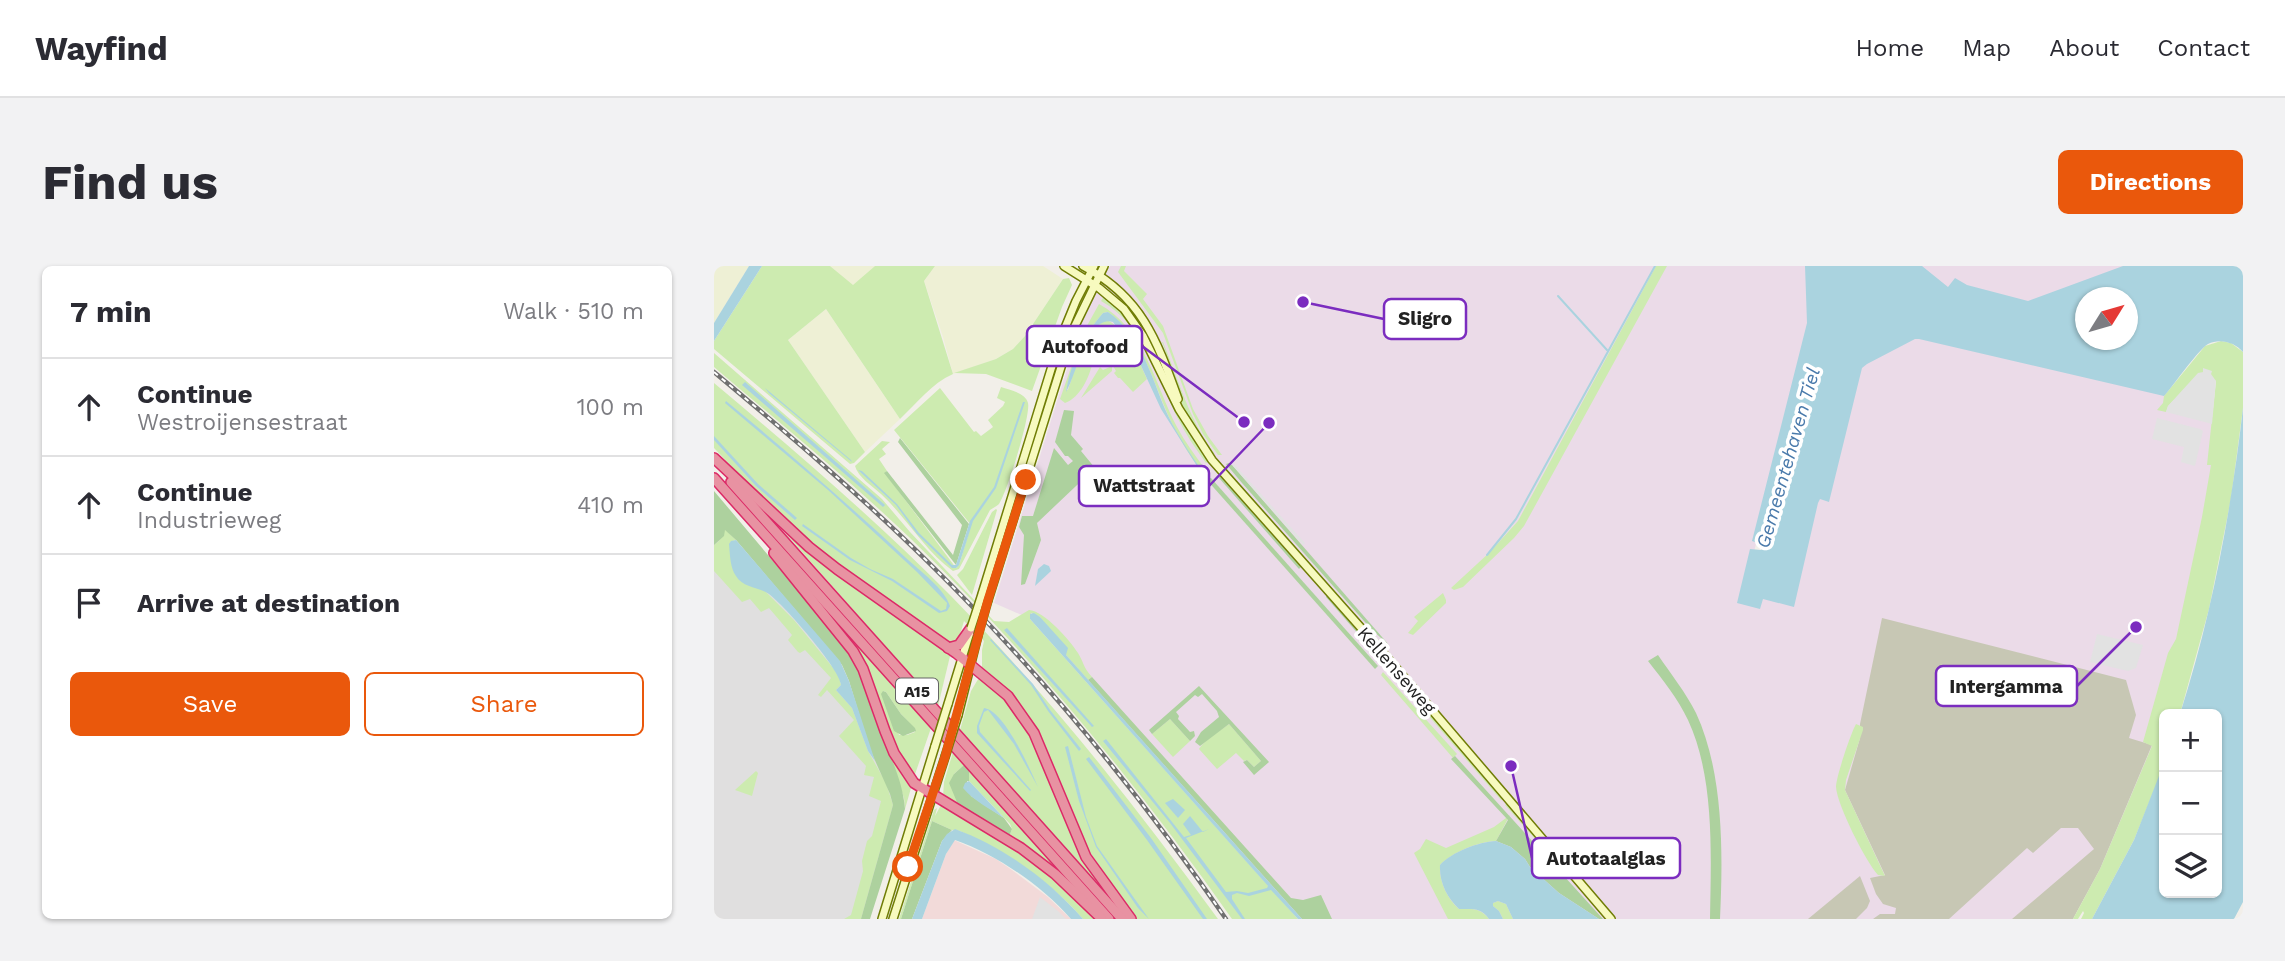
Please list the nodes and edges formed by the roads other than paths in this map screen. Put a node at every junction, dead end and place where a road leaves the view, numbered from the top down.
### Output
1 (1064, 266) edge
2 (1083, 266) edge
3 (1104, 266) edge
4 (1095, 270) edge
5 (1090, 282) junction
6 (1186, 420) junction
7 (714, 460) edge
8 (714, 478) edge
9 (732, 498) junction
10 (975, 632) junction
11 (948, 648) junction
12 (962, 658) junction
13 (971, 665) junction
14 (922, 789) junction
15 (931, 800) junction
16 (882, 919) edge
17 (892, 919) edge
18 (1102, 919) edge
19 (1109, 919) edge
20 (1122, 919) edge
21 (1131, 919) edge
22 (1611, 919) edge

1 - 5 main road, Kellenseweg
2 - 4 main road, Kellenseweg
3 - 4 main road
4 - 5 main road
4 - 6 main road, Kellenseweg
5 - 6 main road, Kellenseweg
5 - 10 main road, bridge
6 - 22 main road, Kellenseweg
7 - 11 highway, A15
7 - 20 highway, A15
8 - 9 highway, A15
9 - 14 highway, A15
9 - 19 highway, A15
10 - 11 highway
10 - 12 main road
10 - 13 main road
11 - 12 highway, A15
12 - 13 highway, A15
12 - 14 main road, bridge
13 - 15 main road, bridge
13 - 21 highway, A15
14 - 15 highway, A15
14 - 16 main road
15 - 17 main road
15 - 18 highway, A15

